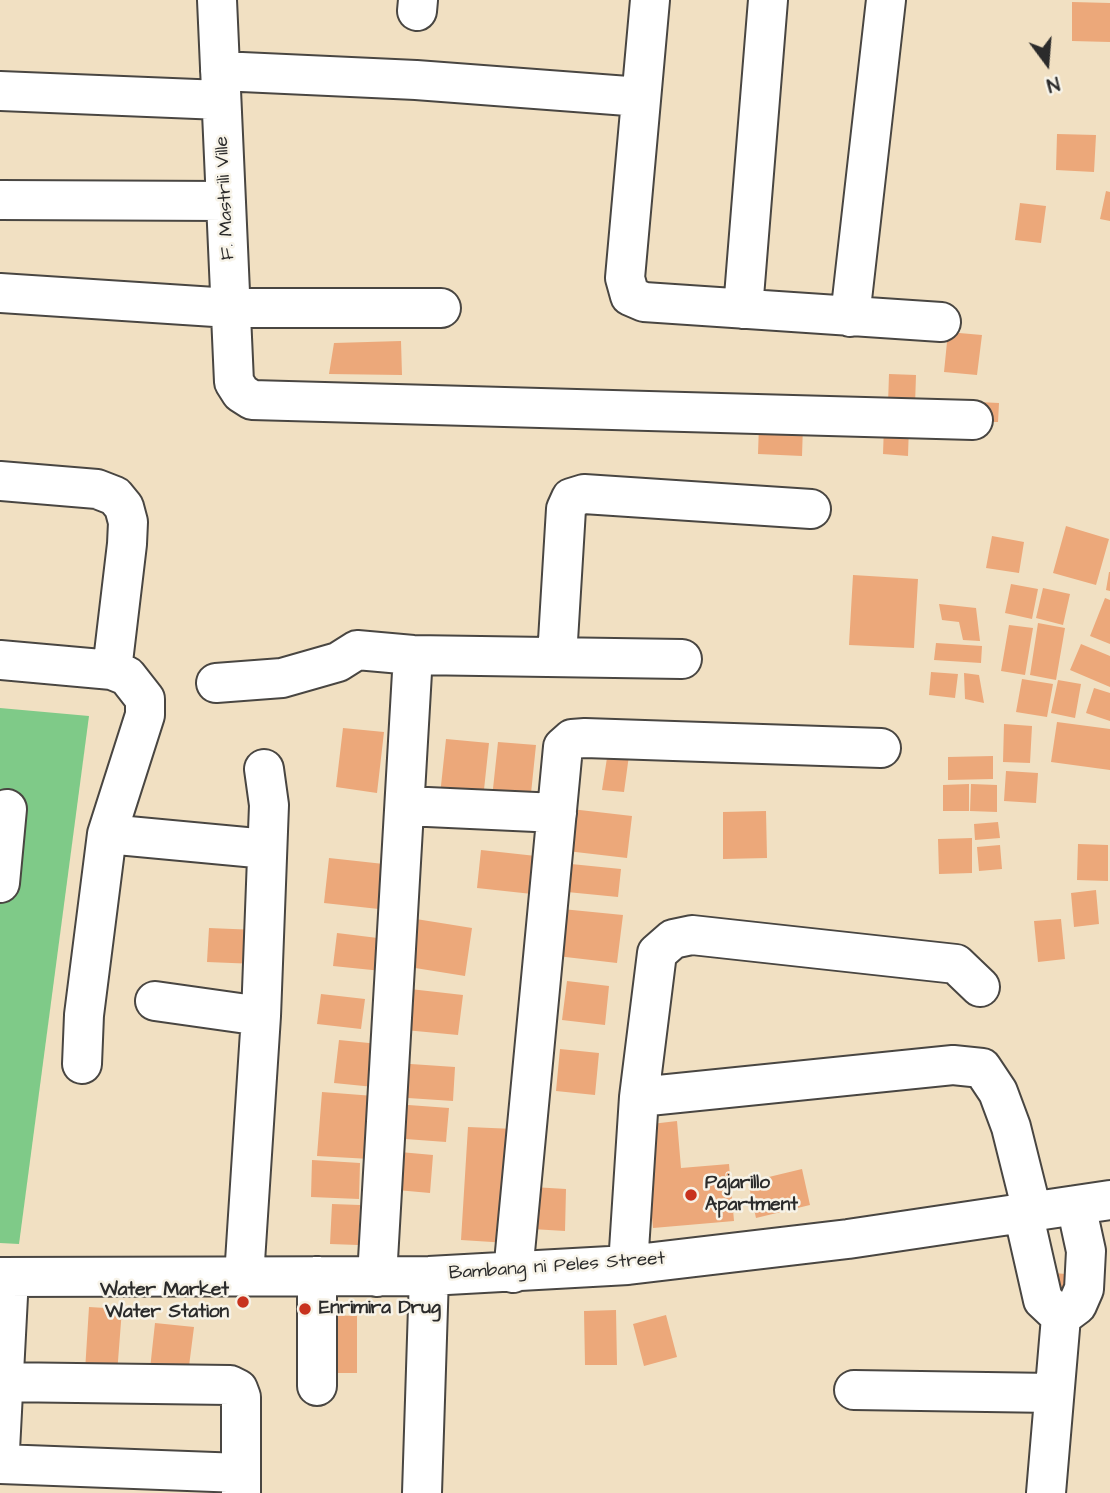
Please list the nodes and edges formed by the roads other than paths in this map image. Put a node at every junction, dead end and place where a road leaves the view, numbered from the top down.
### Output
1 (217, 0) edge
2 (650, 0) edge
3 (768, 0) edge
4 (886, 0) edge
5 (221, 85) junction
6 (0, 91) edge
7 (641, 97) junction
8 (0, 200) edge
9 (226, 201) junction
10 (0, 293) edge
11 (230, 308) junction
12 (441, 308) dead end
13 (743, 309) junction
14 (850, 317) junction
15 (941, 322) dead end
16 (973, 420) dead end
17 (0, 481) edge
18 (811, 509) dead end
19 (413, 655) junction
20 (557, 657) junction
21 (682, 659) dead end
22 (0, 660) edge
23 (112, 670) junction
24 (216, 683) dead end
25 (881, 748) dead end
26 (264, 769) dead end
27 (406, 806) junction
28 (7, 809) dead end
29 (557, 813) junction
30 (107, 834) junction
31 (267, 849) junction
32 (0, 883) edge
33 (980, 987) dead end
34 (155, 1001) dead end
35 (261, 1016) junction
36 (82, 1063) dead end
37 (639, 1097) junction
38 (1093, 1202) edge
39 (1027, 1211) junction
40 (1086, 1254) junction
41 (1036, 1262) junction
42 (628, 1265) junction
43 (513, 1273) junction
44 (317, 1276) junction
45 (429, 1276) junction
46 (5, 1277) edge
47 (244, 1277) junction
48 (377, 1277) junction
49 (1061, 1317) junction
50 (2, 1382) edge
51 (317, 1386) dead end
52 (854, 1390) dead end
53 (1053, 1393) junction
54 (0, 1450) edge
55 (0, 1464) edge
56 (241, 1483) edge
57 (422, 1493) edge
58 (1046, 1493) edge

1 - 5 street, F. Mastrili Ville
2 - 7 street
3 - 13 street
4 - 14 street
5 - 6 street
5 - 7 street
5 - 9 street, F. Mastrili Ville
7 - 13 street
8 - 9 street
9 - 11 street, F. Mastrili Ville
10 - 11 street
11 - 12 street
11 - 16 street, F. Mastrili Ville
13 - 14 street
14 - 15 street
17 - 23 street
18 - 20 street
19 - 20 street
19 - 24 street
19 - 27 street
20 - 21 street
22 - 23 street
23 - 30 street
25 - 29 street
26 - 31 street
27 - 29 street
27 - 48 street
28 - 32 street
29 - 43 street
30 - 31 street
30 - 36 street
31 - 35 street
33 - 37 street
34 - 35 street
35 - 47 street
37 - 39 street
37 - 42 street
38 - 39 street, Bambang ni Peles Street
38 - 40 street
39 - 41 street
39 - 42 street, Bambang ni Peles Street
40 - 41 street
40 - 49 street
41 - 49 street
42 - 43 street, Bambang ni Peles Street
43 - 45 street, Bambang ni Peles Street
44 - 47 street, Bambang ni Peles Street
44 - 48 street, Bambang ni Peles Street
44 - 51 street
45 - 48 street, Bambang ni Peles Street
45 - 57 street
46 - 47 street, Bambang ni Peles Street
46 - 50 street
49 - 53 street
50 - 54 street
50 - 56 street
52 - 53 street
53 - 58 street
55 - 56 street

